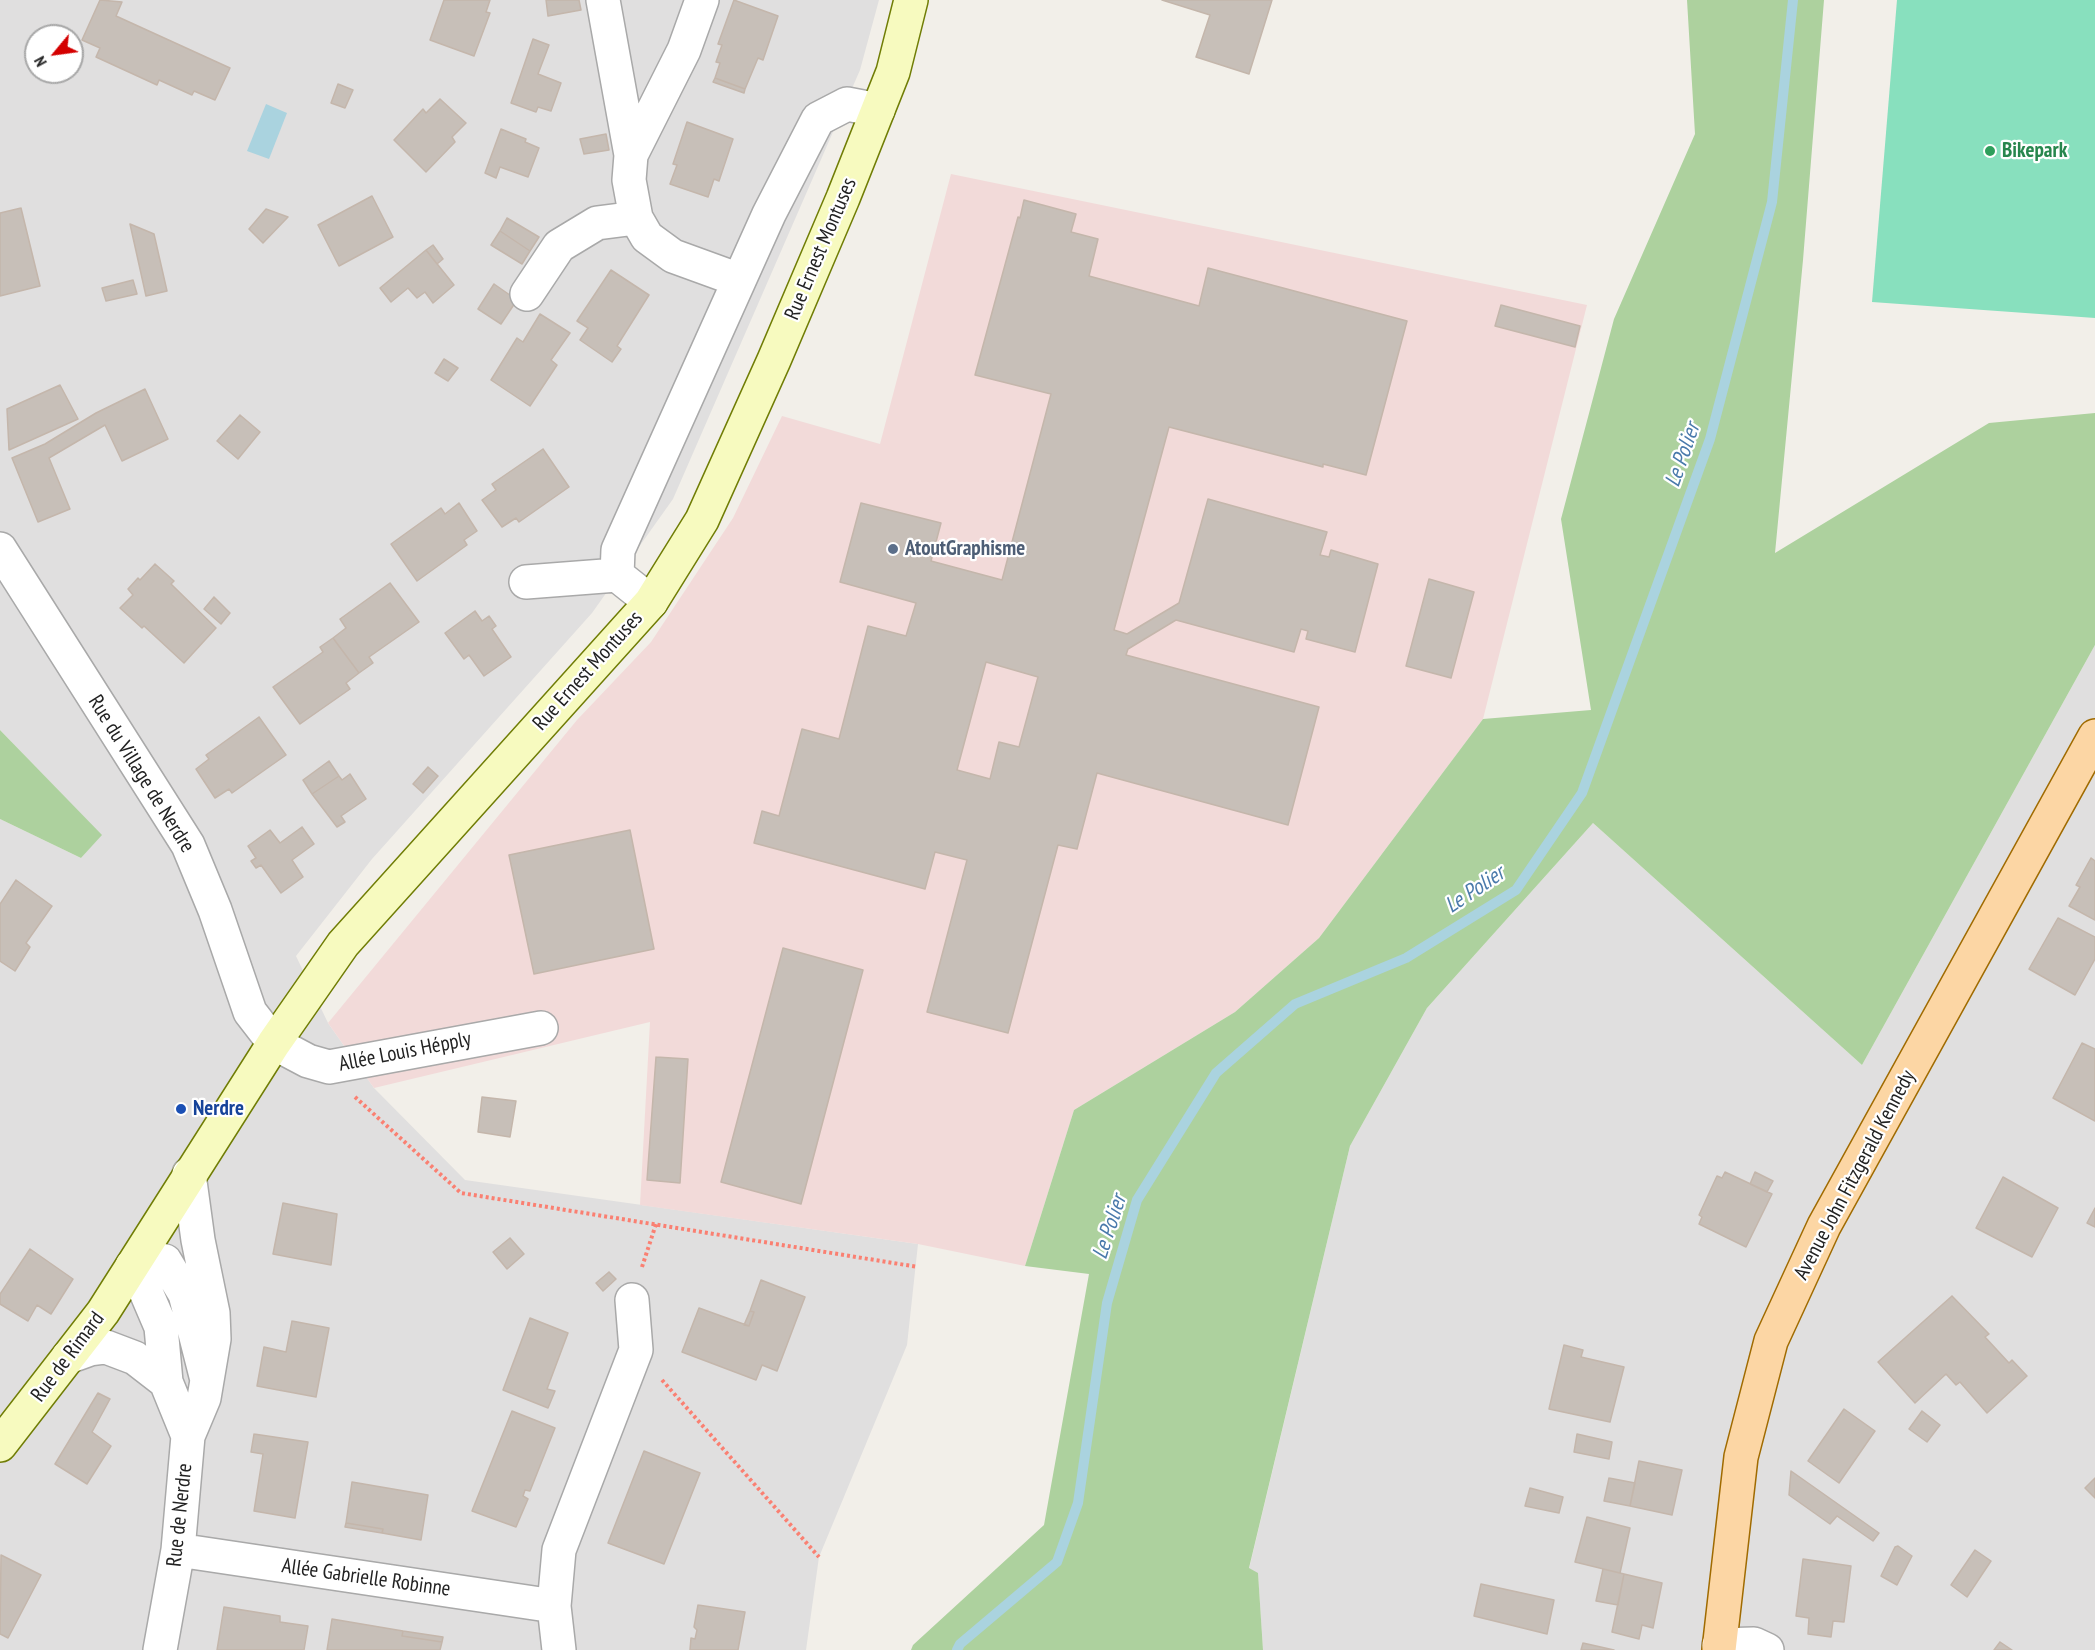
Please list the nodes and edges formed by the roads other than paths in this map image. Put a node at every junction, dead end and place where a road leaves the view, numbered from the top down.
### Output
1 (603, 0) edge
2 (702, 0) edge
3 (911, 0) edge
4 (878, 110) junction
5 (631, 155) junction
6 (636, 218) junction
7 (739, 280) junction
8 (527, 294) dead end
9 (0, 549) edge
10 (617, 575) junction
11 (526, 582) dead end
12 (651, 602) junction
13 (2095, 736) edge
14 (541, 1028) dead end
15 (274, 1043) junction
16 (189, 1174) junction
17 (132, 1266) junction
18 (632, 1300) road end
19 (68, 1357) junction
20 (207, 1380) junction
21 (166, 1382) junction
22 (188, 1436) junction
23 (0, 1445) edge
24 (178, 1550) junction
25 (554, 1606) junction
26 (1719, 1648) edge
27 (160, 1650) edge
28 (559, 1650) edge
29 (1767, 1650) edge

1 - 5 street
2 - 5 street
3 - 4 street, Rue Ernest Montuses
4 - 7 street
4 - 12 street, Rue Ernest Montuses
5 - 6 street
6 - 7 street
6 - 8 street
7 - 10 street
9 - 15 street, Rue du Village de Nerdre
10 - 11 street
10 - 12 street
12 - 15 street, Rue Ernest Montuses
13 - 26 main road, Avenue John Fitzgerald Kennedy
14 - 15 street, Allée Louis Hépply
15 - 16 street, Rue Ernest Montuses
16 - 17 street, Rue Ernest Montuses
16 - 20 street
17 - 19 street, Rue de Rimard
17 - 20 street
17 - 21 street, Rue de Nerdre
18 - 25 street
19 - 21 street
19 - 23 street, Rue de Rimard
20 - 22 street
21 - 22 street, Rue de Nerdre
22 - 24 street, Rue de Nerdre
24 - 25 street, Allée Gabrielle Robinne
24 - 27 street, Rue de Nerdre
25 - 28 street
26 - 29 street

